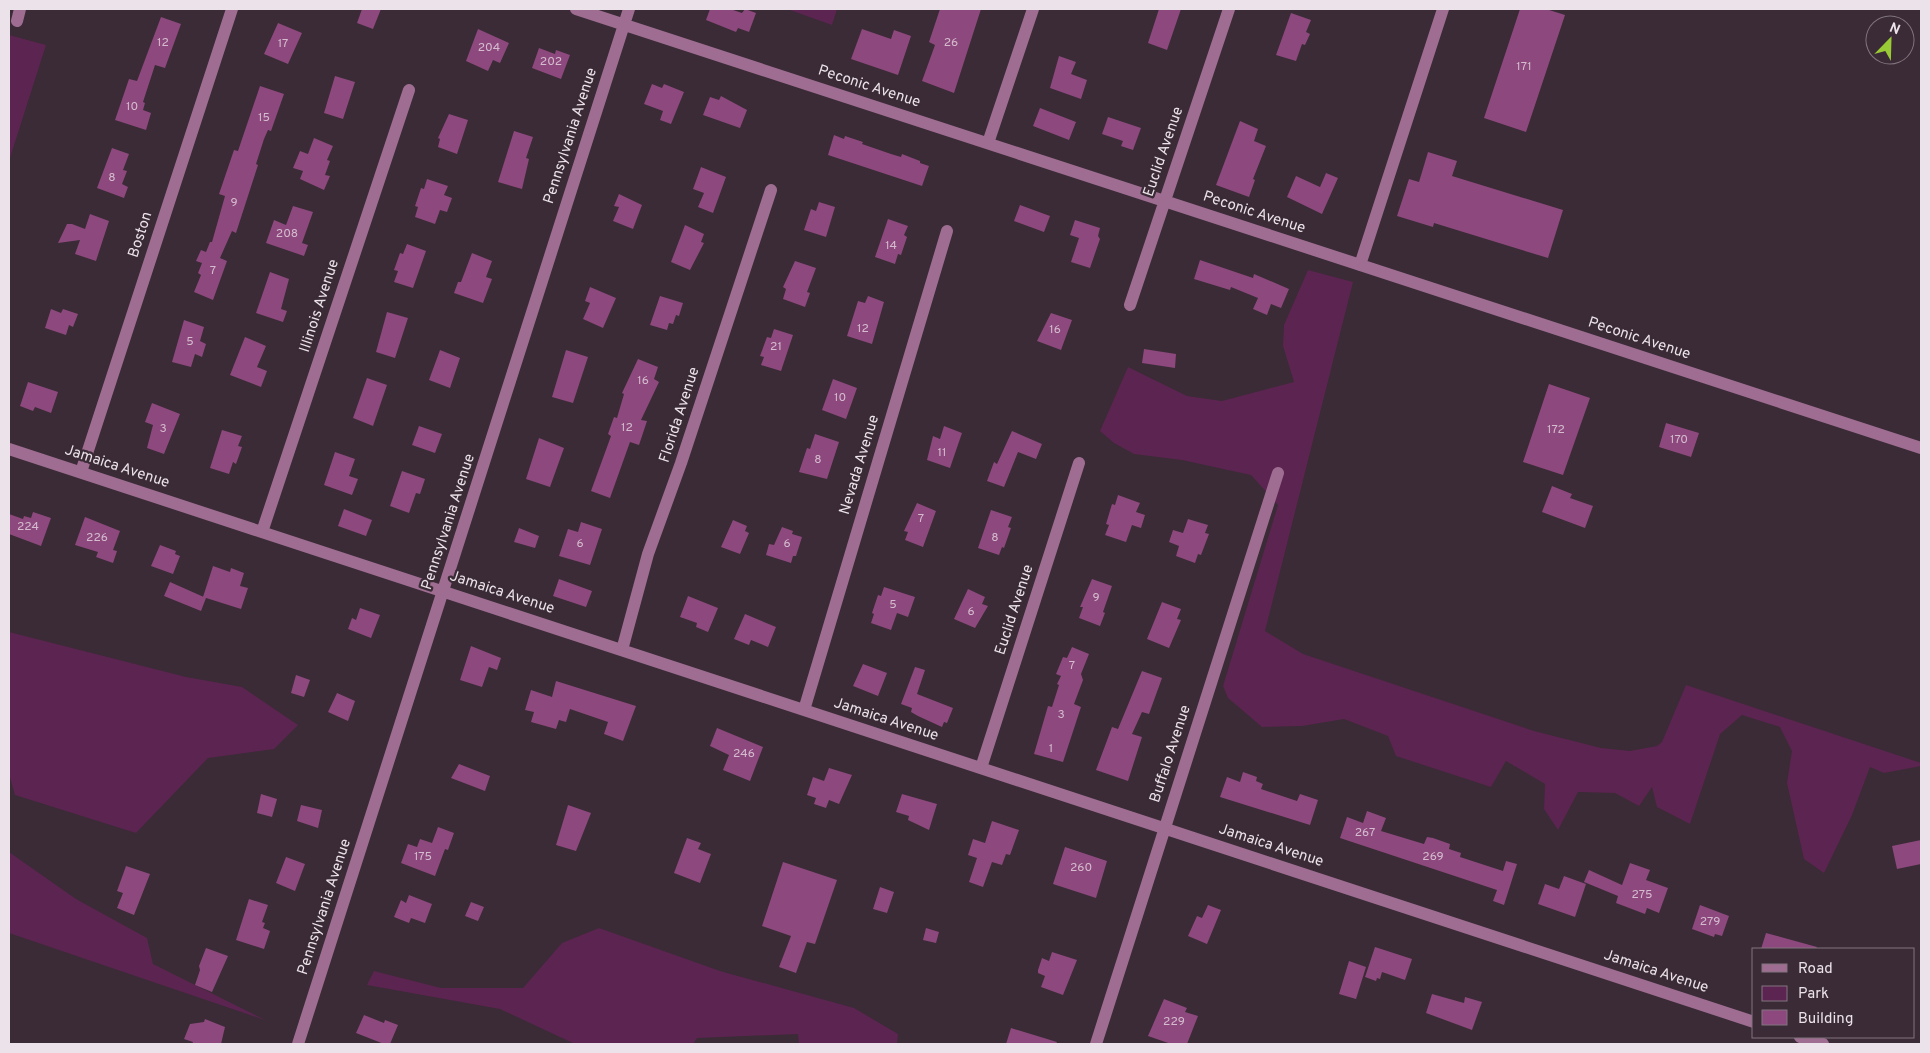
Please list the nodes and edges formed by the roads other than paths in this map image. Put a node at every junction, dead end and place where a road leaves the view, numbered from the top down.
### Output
1 (232, 9) edge
2 (576, 9) edge
3 (629, 9) edge
4 (1033, 9) edge
5 (1229, 9) edge
6 (1444, 9) edge
7 (624, 24) junction
8 (409, 90) dead end
9 (988, 144) junction
10 (771, 190) dead end
11 (1165, 201) junction
12 (947, 230) dead end
13 (1360, 265) junction
14 (1130, 305) dead end
15 (1921, 448) edge
16 (9, 449) edge
17 (1079, 463) dead end
18 (81, 472) junction
19 (1278, 474) dead end
20 (262, 532) junction
21 (444, 591) junction
22 (622, 650) junction
23 (804, 710) junction
24 (980, 768) junction
25 (1164, 828) junction
26 (1752, 1021) edge
27 (1803, 1038) edge
28 (298, 1044) edge
29 (1096, 1044) edge
30 (1823, 1044) edge

1 - 18 street, Boston
2 - 7 street, Peconic Avenue
3 - 7 street, Pennsylvania Avenue
4 - 9 street
5 - 11 street, Euclid Avenue
6 - 13 street
7 - 9 street, Peconic Avenue
7 - 21 street, Pennsylvania Avenue
8 - 20 street, Illinois Avenue
9 - 11 street, Peconic Avenue
10 - 22 street, Florida Avenue
11 - 13 street, Peconic Avenue
11 - 14 street, Euclid Avenue
12 - 23 street, Nevada Avenue
13 - 15 street, Peconic Avenue
16 - 18 street, Jamaica Avenue
17 - 24 street, Euclid Avenue
18 - 20 street, Jamaica Avenue
19 - 25 street, Buffalo Avenue
20 - 21 street, Jamaica Avenue
21 - 22 street, Jamaica Avenue
21 - 28 street, Pennsylvania Avenue
22 - 23 street, Jamaica Avenue
23 - 24 street, Jamaica Avenue
24 - 25 street, Jamaica Avenue
25 - 26 street, Jamaica Avenue
25 - 29 street, Buffalo Avenue
27 - 30 street

